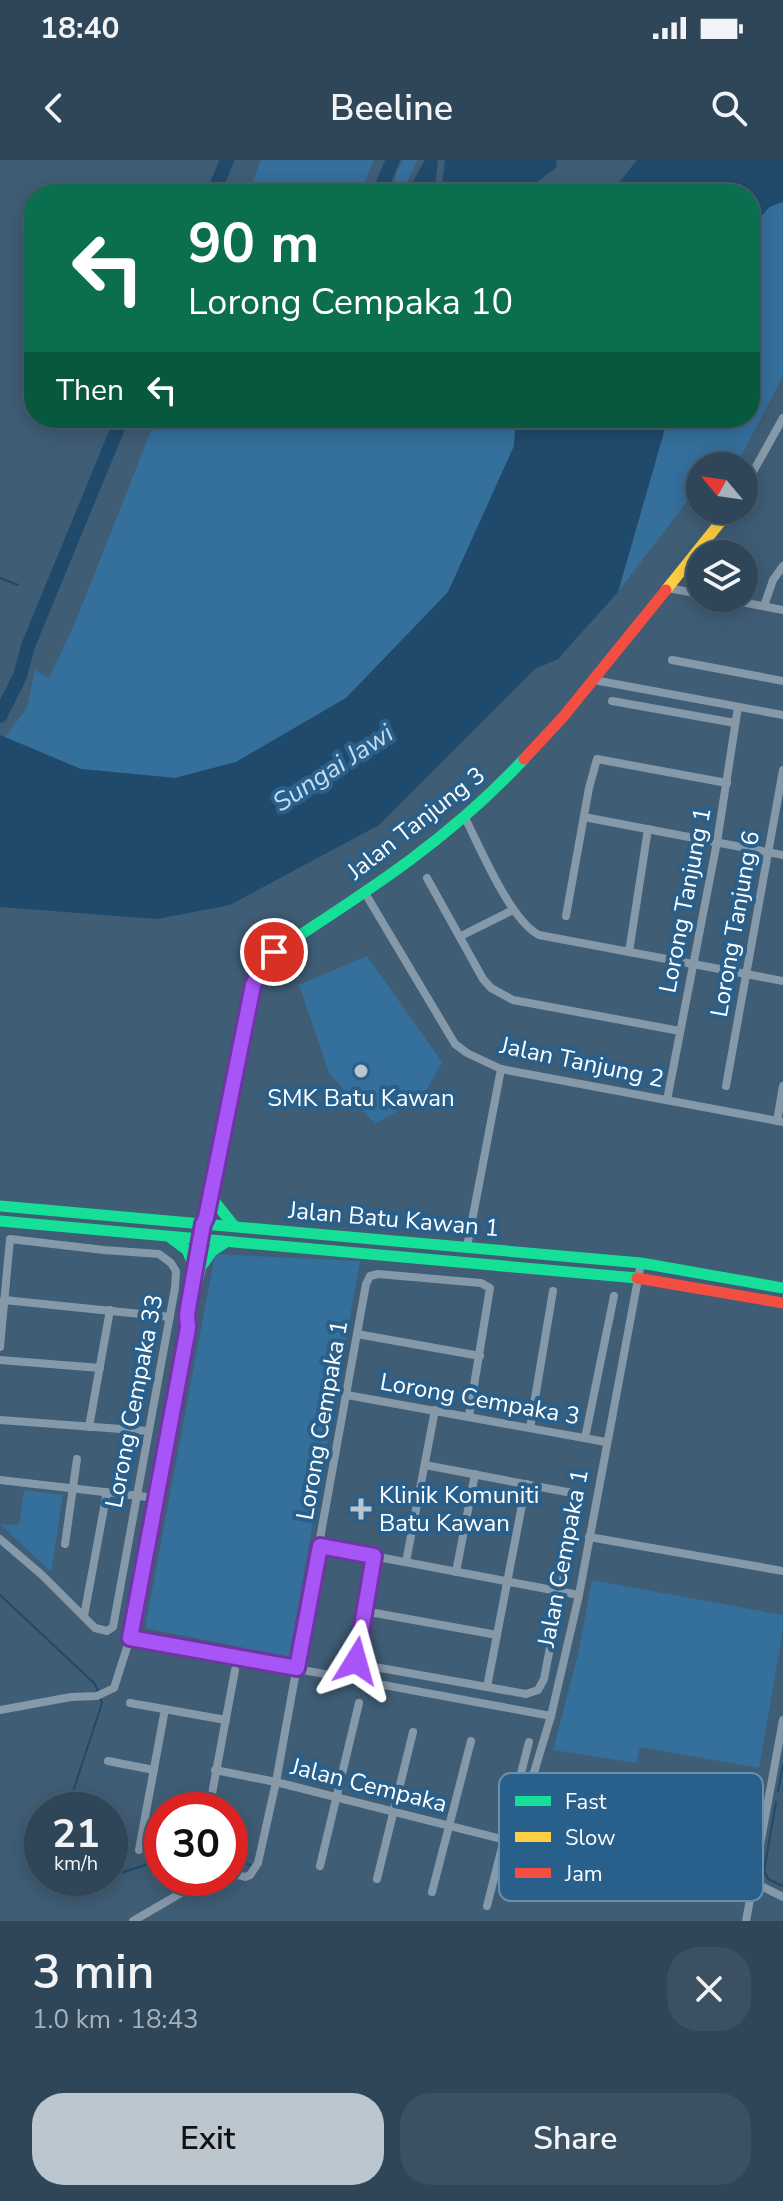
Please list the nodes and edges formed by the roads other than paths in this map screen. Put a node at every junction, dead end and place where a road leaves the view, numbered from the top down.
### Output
1 (783, 418) edge
2 (758, 463) edge
3 (719, 524) edge
4 (783, 566) edge
5 (668, 588) junction
6 (686, 591) edge
7 (758, 605) edge
8 (764, 606) junction
9 (783, 610) edge
10 (672, 660) dead end
11 (594, 680) junction
12 (783, 681) edge
13 (612, 701) dead end
14 (738, 707) junction
15 (783, 715) edge
16 (735, 723) junction
17 (783, 770) edge
18 (727, 783) junction
19 (584, 817) junction
20 (465, 818) junction
21 (648, 829) junction
22 (717, 842) junction
23 (768, 852) junction
24 (783, 855) edge
25 (427, 878) dead end
26 (365, 893) junction
27 (513, 910) junction
28 (566, 916) dead end
29 (461, 936) junction
30 (629, 952) junction
31 (692, 964) junction
32 (746, 974) junction
33 (783, 981) edge
34 (680, 1031) junction
35 (501, 1069) junction
36 (726, 1086) dead end
37 (783, 1086) edge
38 (667, 1100) junction
39 (781, 1104) edge
40 (780, 1122) edge
41 (210, 1200) junction
42 (0, 1206) edge
43 (0, 1221) edge
44 (189, 1222) junction
45 (206, 1222) junction
46 (234, 1226) junction
47 (167, 1236) junction
48 (203, 1239) junction
49 (227, 1241) junction
50 (467, 1247) junction
51 (641, 1263) junction
52 (199, 1268) junction
53 (639, 1278) junction
54 (783, 1288) edge
55 (553, 1291) dead end
56 (614, 1296) dead end
57 (4, 1300) junction
58 (783, 1303) edge
59 (110, 1310) junction
60 (170, 1317) junction
61 (188, 1328) joint
62 (357, 1334) junction
63 (0, 1347) edge
64 (480, 1356) junction
65 (0, 1360) edge
66 (100, 1368) junction
67 (347, 1395) junction
68 (435, 1410) junction
69 (469, 1416) junction
70 (0, 1420) edge
71 (89, 1427) junction
72 (530, 1428) junction
73 (148, 1431) junction
74 (585, 1438) junction
75 (606, 1442) junction
76 (77, 1459) dead end
77 (425, 1465) junction
78 (475, 1474) junction
79 (0, 1480) edge
80 (526, 1484) junction
81 (74, 1489) junction
82 (107, 1492) junction
83 (136, 1496) junction
84 (156, 1498) junction
85 (589, 1537) junction
86 (0, 1539) edge
87 (65, 1544) dead end
88 (320, 1546) junction
89 (374, 1556) junction
90 (406, 1562) junction
91 (783, 1571) edge
92 (456, 1572) junction
93 (507, 1582) junction
94 (561, 1592) junction
95 (579, 1595) junction
96 (364, 1611) junction
97 (84, 1616) junction
98 (497, 1635) junction
99 (130, 1638) junction
100 (297, 1668) junction
101 (235, 1670) dead end
102 (487, 1687) junction
103 (130, 1703) dead end
104 (359, 1703) dead end
105 (165, 1709) junction
106 (0, 1710) edge
107 (551, 1716) junction
108 (226, 1720) junction
109 (783, 1720) edge
110 (413, 1732) dead end
111 (471, 1741) dead end
112 (529, 1742) dead end
113 (108, 1761) dead end
114 (154, 1770) junction
115 (215, 1770) junction
116 (522, 1773) edge
117 (531, 1773) edge
118 (276, 1782) junction
119 (212, 1792) edge
120 (337, 1797) junction
121 (393, 1812) junction
122 (448, 1826) junction
123 (763, 1828) edge
124 (499, 1839) edge
125 (139, 1850) dead end
126 (320, 1866) dead end
127 (499, 1869) edge
128 (248, 1876) edge
129 (377, 1879) dead end
130 (763, 1887) edge
131 (432, 1892) dead end
132 (176, 1896) edge
133 (783, 1897) edge
134 (750, 1901) edge
135 (487, 1906) dead end
136 (133, 1921) edge
137 (746, 1921) edge

1 - 2 street
3 - 5 street, Jalan Tanjung 3
4 - 8 street
5 - 6 street
5 - 11 street, Jalan Tanjung 3
7 - 8 street
8 - 9 street
10 - 12 street
11 - 14 street
11 - 20 street, Jalan Tanjung 3
13 - 16 street
14 - 15 street
14 - 16 street, Lorong Tanjung 1
16 - 18 street, Lorong Tanjung 1
17 - 23 street, Lorong Tanjung 6
18 - 19 street
18 - 22 street, Lorong Tanjung 1
19 - 21 street
19 - 28 street
20 - 26 street, Jalan Tanjung 3
20 - 27 street
21 - 22 street
21 - 30 street
22 - 23 street
22 - 31 street, Lorong Tanjung 1
23 - 24 street
23 - 32 street, Lorong Tanjung 6
25 - 29 street
26 - 35 street, Jalan Tanjung 2
26 - 41 street, Jalan Tanjung 3
27 - 29 street
27 - 30 street
29 - 34 street
30 - 31 street
31 - 32 street
31 - 34 street, Lorong Tanjung 1
32 - 33 street
32 - 36 street, Lorong Tanjung 6
34 - 38 street, Lorong Tanjung 1
35 - 38 street, Jalan Tanjung 2
35 - 50 street
37 - 39 street
38 - 40 street, Jalan Tanjung 2
39 - 40 street
41 - 44 street
41 - 45 street, Jalan Tanjung 3
41 - 46 street
42 - 44 street, Jalan Batu Kawan 1
43 - 47 street, Jalan Batu Kawan 1
44 - 45 street, Jalan Batu Kawan 1
45 - 46 street, Jalan Batu Kawan 1
45 - 48 street, Jalan Tanjung 3
46 - 50 street, Jalan Batu Kawan 1
47 - 48 street, Jalan Batu Kawan 1
47 - 52 street
48 - 49 street, Jalan Batu Kawan 1
48 - 52 street, Jalan Tanjung 3
49 - 52 street
49 - 53 street, Jalan Batu Kawan 1
50 - 51 street, Jalan Batu Kawan 1
51 - 53 street, Jalan Cempaka 1
51 - 54 street, Jalan Batu Kawan 1
52 - 61 street, Jalan Tanjung 3
53 - 58 street, Jalan Batu Kawan 1
53 - 75 street, Jalan Cempaka 1
55 - 72 street
56 - 74 street
57 - 59 street
57 - 60 street, Lorong Cempaka 33
57 - 63 street
59 - 60 street
59 - 66 street
60 - 73 street, Lorong Cempaka 33
61 - 84 street
62 - 64 street
62 - 64 street, Lorong Cempaka 1
62 - 67 street, Lorong Cempaka 1
64 - 69 street
65 - 66 street
66 - 71 street
67 - 68 street, Lorong Cempaka 3
67 - 88 street, Lorong Cempaka 1
68 - 69 street, Lorong Cempaka 3
68 - 77 street
69 - 72 street, Lorong Cempaka 3
70 - 71 street
71 - 73 street
72 - 74 street, Lorong Cempaka 3
73 - 83 street, Lorong Cempaka 33
74 - 75 street, Lorong Cempaka 3
75 - 85 street, Jalan Cempaka 1
76 - 81 street
77 - 78 street
77 - 90 street
78 - 80 street
78 - 92 street
79 - 81 street
80 - 93 street
80 - 94 street, Jalan Cempaka 1
81 - 82 street
81 - 87 street
82 - 83 street
82 - 97 street
83 - 84 street
83 - 97 street, Lorong Cempaka 33
84 - 99 street
85 - 91 street
85 - 95 street, Jalan Cempaka 1
86 - 97 street
88 - 89 street
88 - 100 street, Lorong Cempaka 1
89 - 90 street
89 - 96 street
90 - 92 street
92 - 93 street
93 - 94 street
93 - 98 street
94 - 95 street
94 - 102 street, Jalan Cempaka 1
95 - 107 street, Jalan Cempaka 1
96 - 98 street
96 - 102 street
98 - 102 street
99 - 100 street
99 - 106 street
100 - 107 street
100 - 118 street, Lorong Cempaka 1
101 - 108 street
103 - 105 street
104 - 120 street
105 - 108 street
105 - 114 street
107 - 117 street, Jalan Cempaka 1
108 - 115 street
109 - 123 street
110 - 121 street
111 - 122 street
112 - 116 street
113 - 114 street
114 - 125 street
115 - 118 street, Jalan Cempaka
115 - 119 street
118 - 120 street, Jalan Cempaka
118 - 128 street, Lorong Cempaka 1
120 - 121 street, Jalan Cempaka
120 - 126 street
121 - 122 street, Jalan Cempaka
121 - 129 street
122 - 124 street, Jalan Cempaka
122 - 131 street
127 - 135 street
130 - 133 street
132 - 136 street
134 - 137 street

